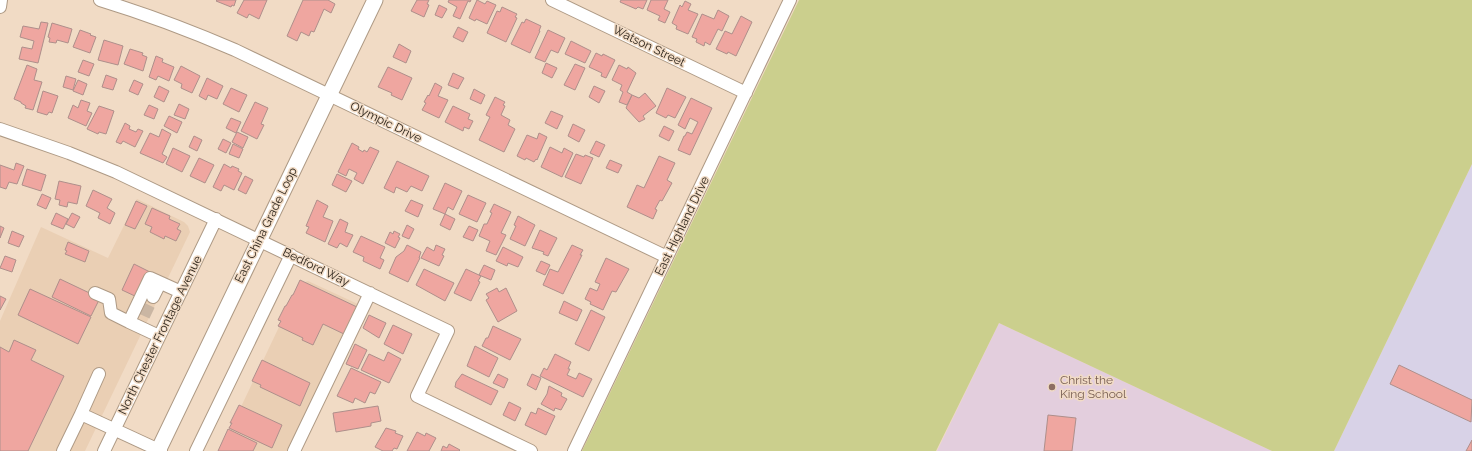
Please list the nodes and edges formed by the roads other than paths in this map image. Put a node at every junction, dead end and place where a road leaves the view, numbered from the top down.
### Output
1 (1, 0) edge
2 (100, 0) edge
3 (375, 0) edge
4 (552, 0) edge
5 (790, 0) edge
6 (0, 7) edge
7 (746, 93) junction
8 (329, 95) junction
9 (0, 129) edge
10 (216, 219) junction
11 (259, 240) junction
12 (291, 255) junction
13 (667, 257) junction
14 (160, 283) junction
15 (181, 292) junction
16 (95, 293) dead end
17 (370, 293) junction
18 (153, 297) tunnel mouth
19 (137, 322) junction
20 (159, 336) junction
21 (99, 374) dead end
22 (80, 414) junction
23 (114, 430) junction
24 (63, 451) edge
25 (104, 451) edge
26 (159, 451) edge
27 (196, 451) edge
28 (294, 451) edge
29 (531, 451) edge
30 (574, 451) edge

1 - 6 street
2 - 8 street, Olympic Drive
3 - 8 main road, East China Grade Loop
4 - 7 street, Watson Street
5 - 7 street, East Highland Drive
7 - 13 street, East Highland Drive
8 - 11 main road, East China Grade Loop
8 - 13 street, Olympic Drive
9 - 10 street, Bedford Way
10 - 11 street, Bedford Way
10 - 15 street, North Chester Frontage Avenue
11 - 12 street, Bedford Way
11 - 26 main road, East China Grade Loop
12 - 17 street, Bedford Way
12 - 27 street
13 - 30 street, East Highland Drive
14 - 15 street
14 - 18 street
14 - 19 street
15 - 20 street, North Chester Frontage Avenue
16 - 19 street
17 - 28 street
17 - 29 street, Bedford Way
19 - 20 street
20 - 23 street, North Chester Frontage Avenue
21 - 22 street
22 - 23 street
22 - 24 street
23 - 25 street, North Chester Frontage Avenue
23 - 26 street

